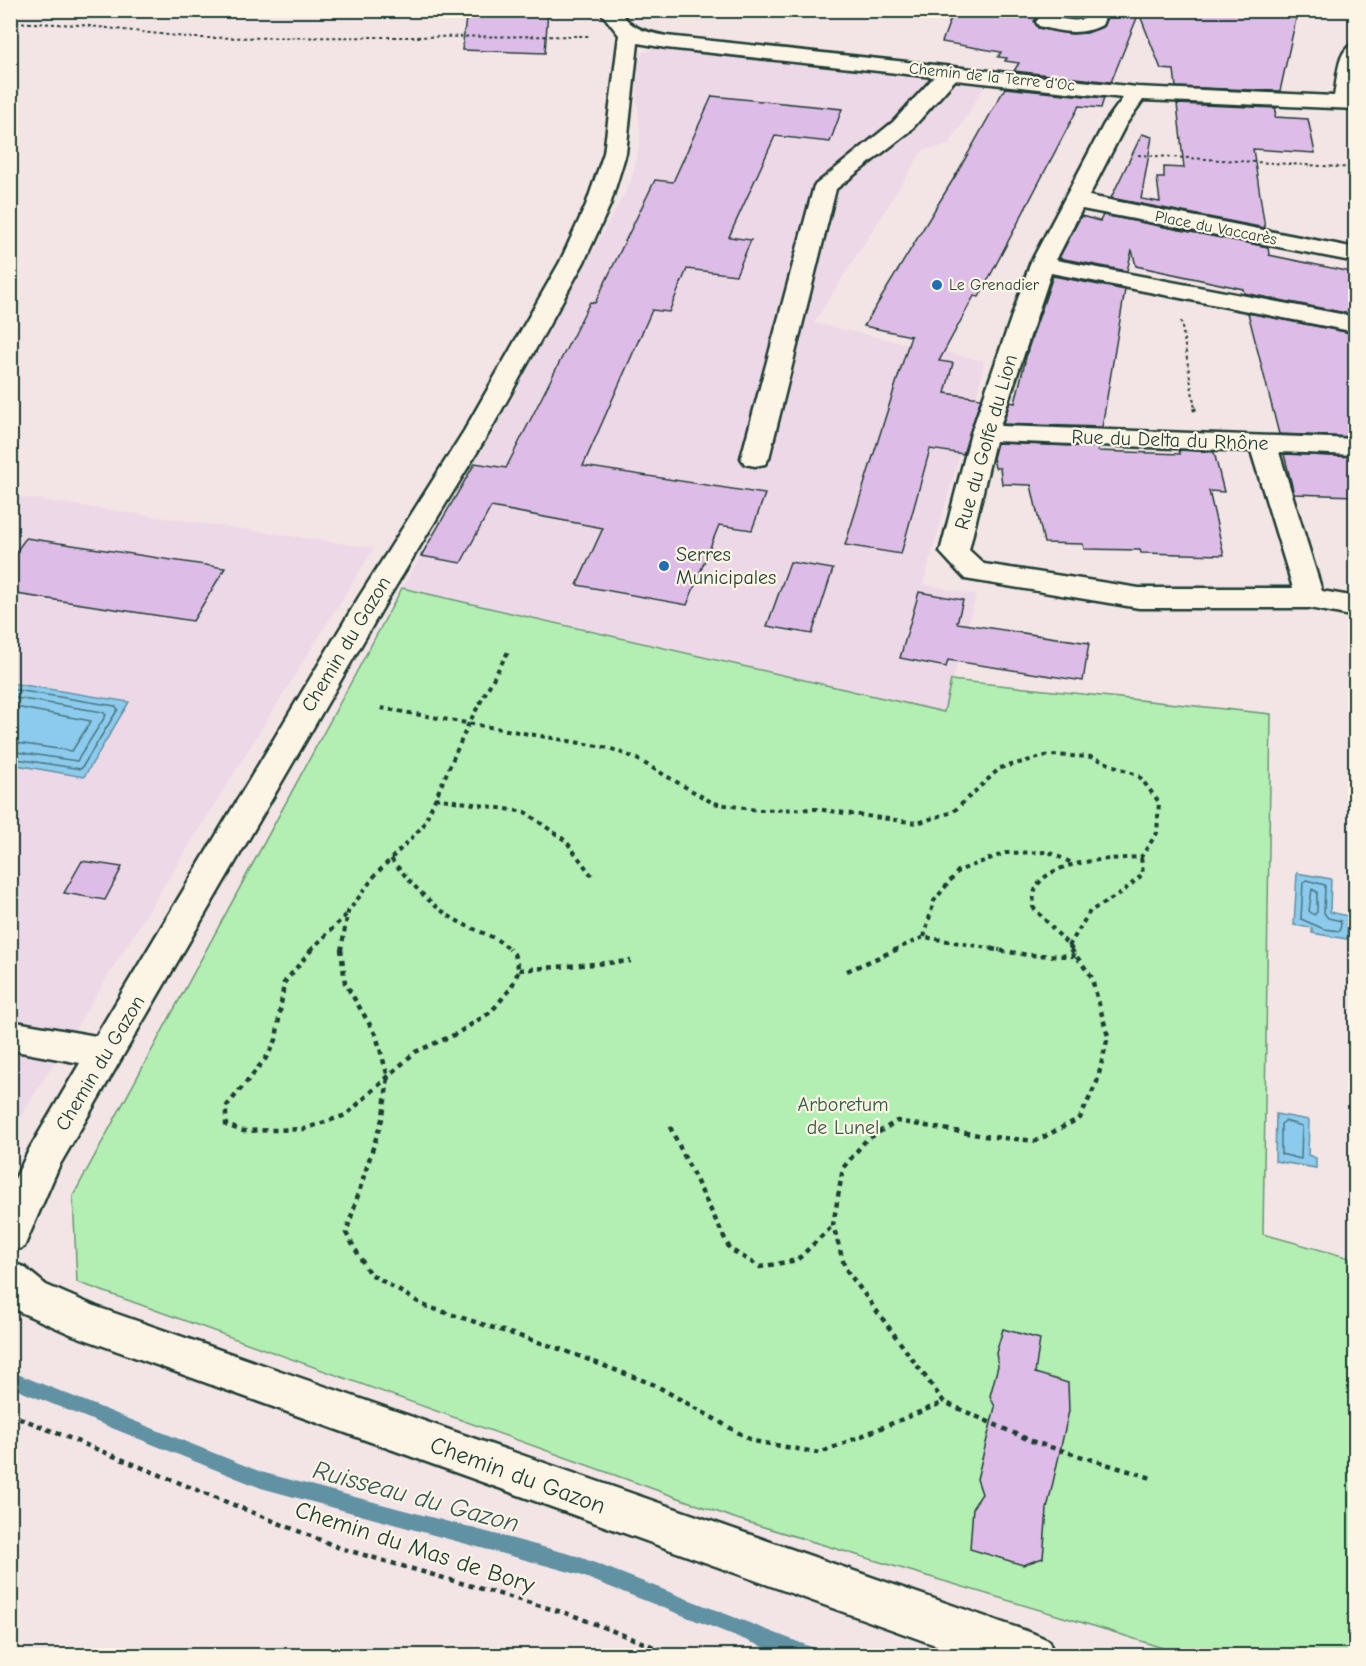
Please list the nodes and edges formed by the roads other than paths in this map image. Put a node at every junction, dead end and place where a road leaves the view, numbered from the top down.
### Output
1 (609, 10) edge
2 (1098, 10) edge
3 (1046, 22) dead end
4 (629, 35) junction
5 (1356, 49) edge
6 (950, 73) junction
7 (1137, 93) junction
8 (1350, 103) edge
9 (1077, 201) junction
10 (1356, 255) edge
11 (1042, 264) junction
12 (1356, 325) edge
13 (984, 433) junction
14 (1263, 444) junction
15 (1356, 447) edge
16 (755, 458) dead end
17 (1310, 598) junction
18 (1356, 607) edge
19 (10, 1035) edge
20 (106, 1053) junction
21 (10, 1236) edge
22 (10, 1280) edge
23 (1032, 1656) edge

1 - 4 street
2 - 3 street
4 - 6 street, Chemin de la Terre d'Oc
4 - 20 street, Chemin du Gazon
5 - 8 street
6 - 7 street, Chemin de la Terre d'Oc
6 - 16 street
7 - 8 street, Chemin de la Terre d'Oc
7 - 9 street, Rue du Golfe du Lion
9 - 10 street, Place du Vaccarès
9 - 11 street, Rue du Golfe du Lion
11 - 12 street
11 - 13 street, Rue du Golfe du Lion
13 - 14 street, Rue du Delta du Rhône
13 - 17 street, Rue du Golfe du Lion
14 - 15 street, Rue du Delta du Rhône
14 - 17 street
17 - 18 street, Rue du Golfe du Lion
19 - 20 street
20 - 21 street, Chemin du Gazon
22 - 23 street, Chemin du Gazon

